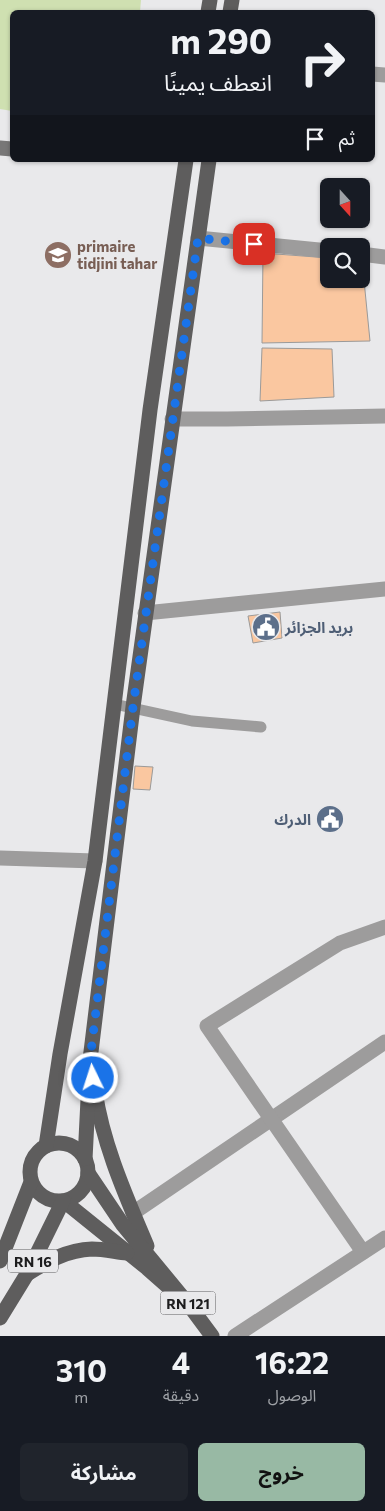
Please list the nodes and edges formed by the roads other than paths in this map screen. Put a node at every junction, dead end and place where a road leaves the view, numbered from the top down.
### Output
1 (186, 162) edge
2 (209, 162) edge
3 (198, 238) junction
4 (320, 250) edge
5 (370, 255) edge
6 (385, 257) edge
7 (385, 416) edge
8 (172, 419) junction
9 (130, 576) junction
10 (150, 580) junction
11 (385, 589) edge
12 (145, 613) junction
13 (114, 704) junction
14 (133, 707) junction
15 (261, 728) dead end
16 (0, 858) edge
17 (95, 861) junction
18 (385, 927) edge
19 (385, 1042) edge
20 (90, 1060) junction
21 (271, 1119) junction
22 (46, 1146) junction
23 (87, 1166) junction
24 (31, 1182) junction
25 (64, 1202) junction
26 (133, 1213) junction
27 (385, 1238) edge
28 (363, 1252) junction
29 (128, 1253) junction
30 (153, 1259) junction
31 (0, 1261) edge
32 (27, 1274) junction
33 (189, 1304) junction
34 (0, 1318) edge
35 (212, 1336) edge
36 (235, 1336) edge

1 - 9 main road
2 - 3 main road
3 - 4 street
3 - 8 main road
5 - 6 street
7 - 8 street
8 - 10 main road
9 - 10 main road
9 - 13 main road
10 - 12 main road
11 - 12 street
12 - 14 main road
13 - 14 lane
13 - 17 main road
14 - 15 lane
14 - 20 main road
16 - 17 street
17 - 22 main road
18 - 21 street
19 - 21 street
20 - 23 main road
20 - 26 main road
21 - 26 street
21 - 28 street
22 - 23 main road
22 - 24 main road
23 - 25 main road
23 - 30 main road, RN 121
24 - 25 main road
24 - 31 main road, RN 16
25 - 29 main road, RN 121
25 - 32 main road, RN 16
26 - 30 main road
27 - 28 street
28 - 36 street
29 - 32 main road
29 - 33 main road, RN 121
30 - 33 main road, RN 121
32 - 34 main road, RN 16
33 - 35 main road, RN 121

